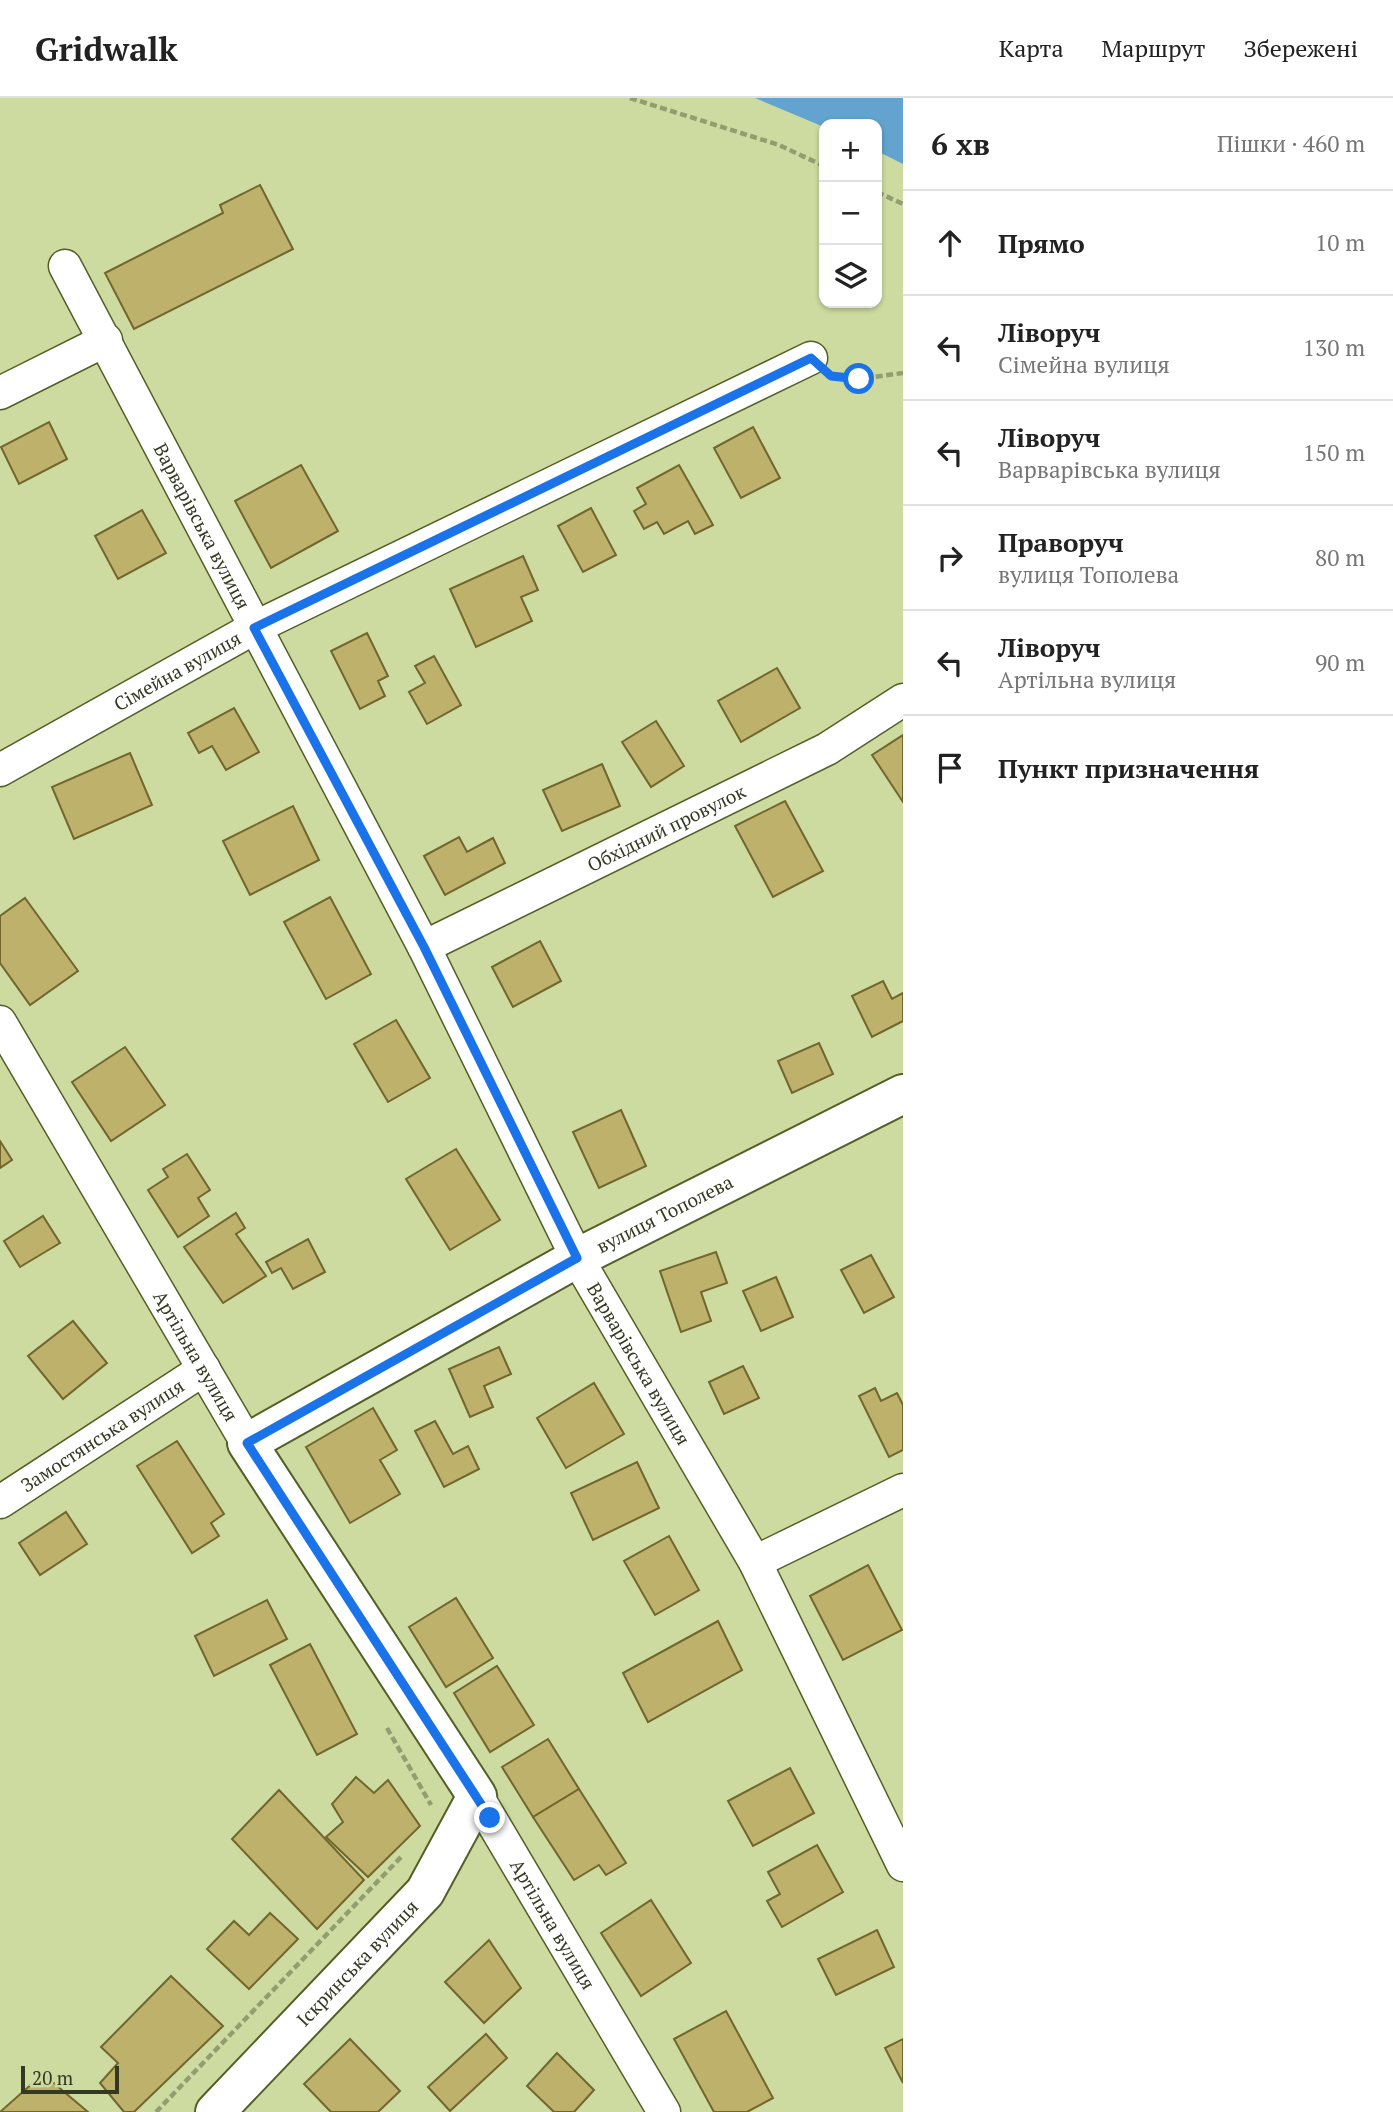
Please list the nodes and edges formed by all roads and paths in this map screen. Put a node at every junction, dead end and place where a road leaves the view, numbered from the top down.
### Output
1 (630, 98) edge
2 (819, 164) edge
3 (882, 194) edge
4 (903, 204) edge
5 (65, 266) dead end
6 (106, 340) junction
7 (811, 358) joint
8 (903, 373) edge
9 (0, 393) edge
10 (254, 628) junction
11 (903, 700) edge
12 (0, 770) edge
13 (424, 947) junction
14 (0, 1022) edge
15 (903, 1094) edge
16 (577, 1258) junction
17 (204, 1369) junction
18 (247, 1443) junction
19 (903, 1490) edge
20 (0, 1502) edge
21 (755, 1562) junction
22 (380, 1717) dead end
23 (477, 1796) junction
24 (431, 1809) dead end
25 (404, 1854) dead end
26 (903, 1865) edge
27 (156, 2112) edge
28 (215, 2112) edge
29 (664, 2112) edge

1 - 2 path
3 - 4 path
5 - 6 street, Варварівська вулиця
6 - 9 street
6 - 10 street, Варварівська вулиця
7 - 8 path
7 - 10 street, Сімейна вулиця
10 - 12 street, Сімейна вулиця
10 - 13 street, Варварівська вулиця
11 - 13 street, Обхідний провулок
13 - 16 street, Варварівська вулиця
14 - 17 street, Артільна вулиця
15 - 16 street, вулиця Тополева
16 - 18 street, вулиця Тополева
16 - 21 street, Варварівська вулиця
17 - 18 street, Артільна вулиця
17 - 20 street, Замостянська вулиця
18 - 23 street, Артільна вулиця
19 - 21 street
21 - 26 street, Варварівська вулиця
22 - 24 path
23 - 28 street, Іскринська вулиця
23 - 29 street, Артільна вулиця
25 - 27 path

